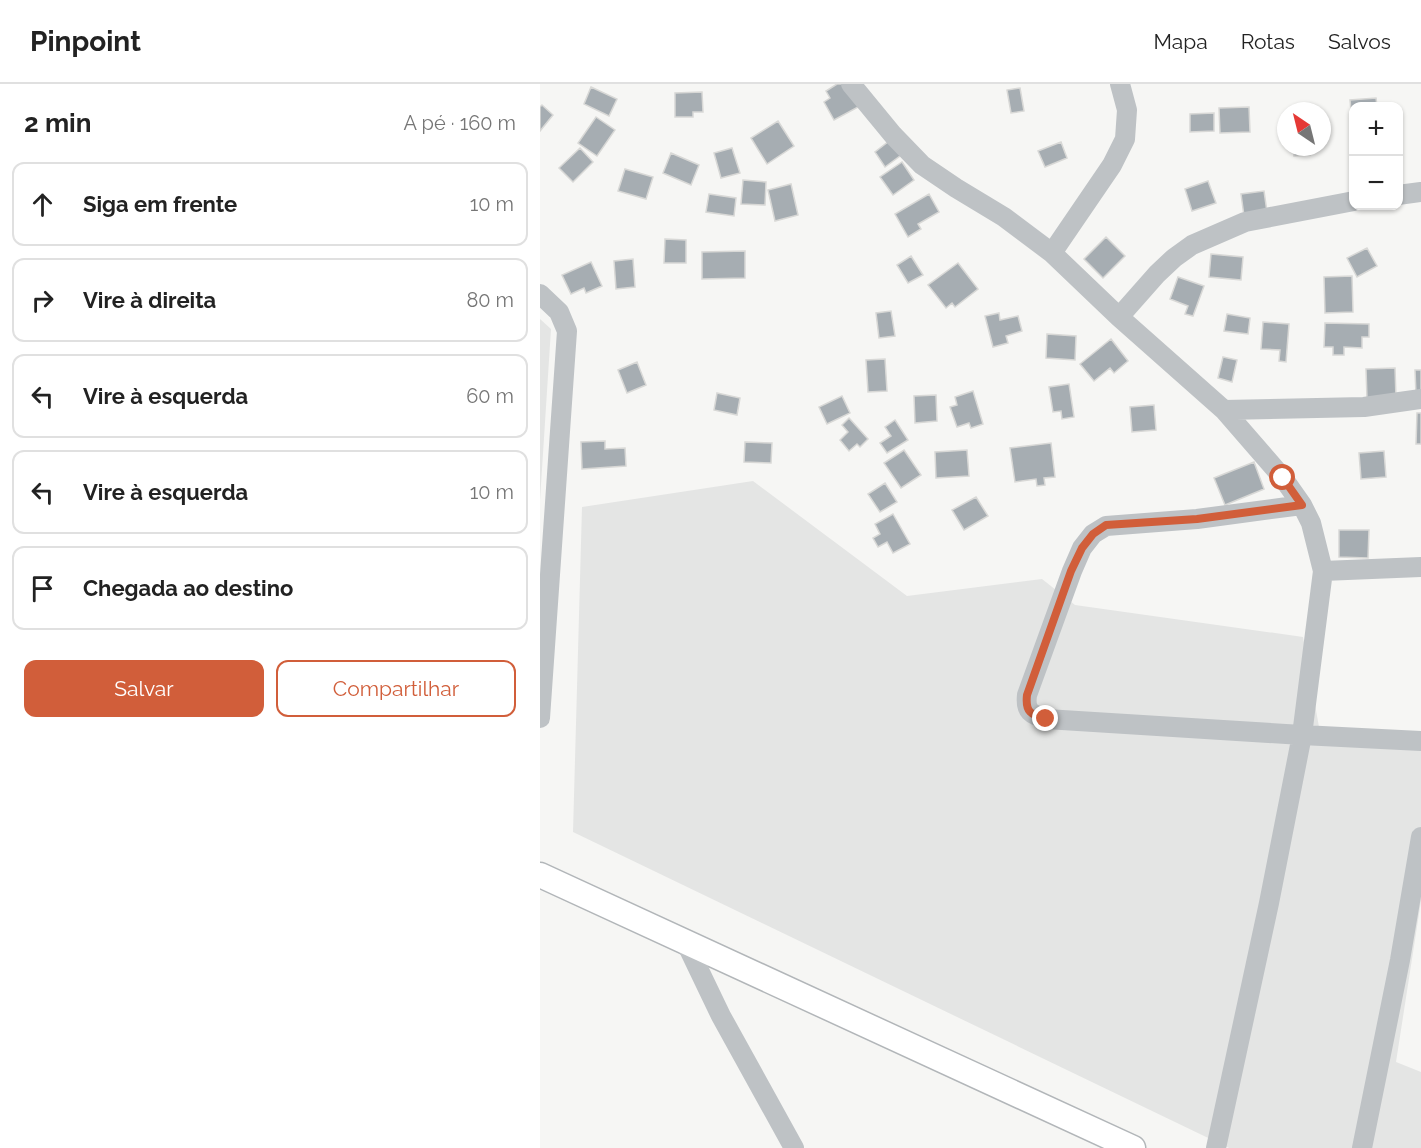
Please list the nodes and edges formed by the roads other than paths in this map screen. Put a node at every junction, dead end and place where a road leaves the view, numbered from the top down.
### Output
1 (851, 84) edge
2 (1120, 84) edge
3 (1421, 192) edge
4 (1403, 194) edge
5 (1349, 202) edge
6 (1052, 253) junction
7 (540, 294) edge
8 (1119, 317) junction
9 (1421, 399) edge
10 (1224, 410) junction
11 (1302, 505) junction
12 (1421, 567) edge
13 (1323, 571) junction
14 (540, 718) edge
15 (1302, 735) junction
16 (1421, 741) edge
17 (1421, 837) edge
18 (540, 875) edge
19 (685, 941) junction
20 (794, 1148) edge
21 (1133, 1148) edge
22 (1216, 1148) edge
23 (1362, 1148) edge

1 - 6 street
2 - 6 street
3 - 4 street
5 - 8 street
6 - 8 street
7 - 14 street
8 - 10 street
9 - 10 street
10 - 11 street
11 - 13 street
11 - 15 street
12 - 13 street
13 - 15 street
15 - 16 street
15 - 22 street
17 - 23 street
18 - 19 main road
19 - 20 street
19 - 21 main road

